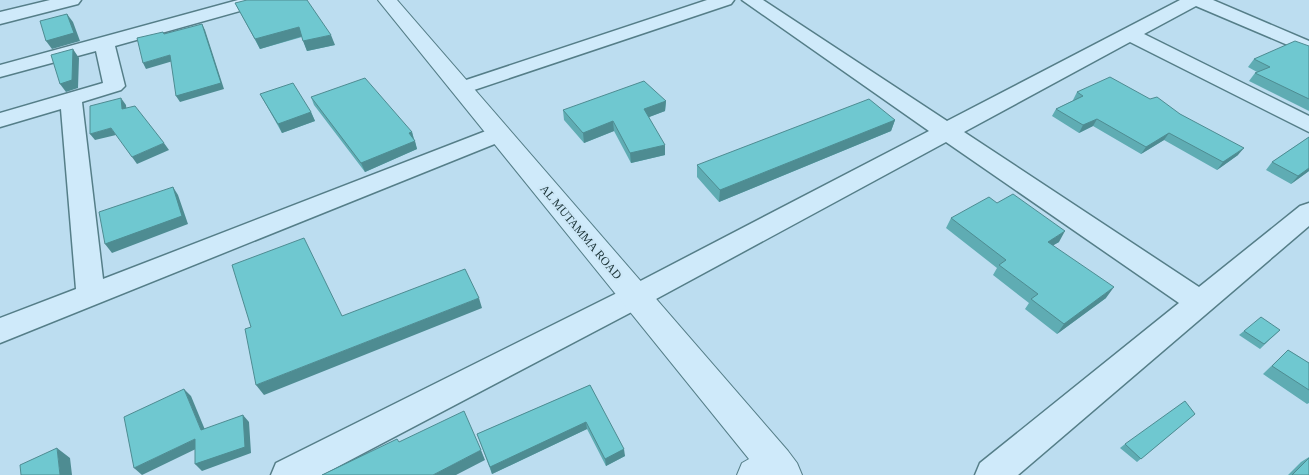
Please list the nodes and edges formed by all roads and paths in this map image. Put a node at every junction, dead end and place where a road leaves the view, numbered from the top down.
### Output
1 (72, 0) edge
2 (259, 0) edge
3 (387, 0) edge
4 (751, 0) edge
5 (1196, 0) edge
6 (719, 1) edge
7 (0, 18) edge
8 (1129, 34) junction
9 (104, 42) junction
10 (1309, 48) edge
11 (0, 71) edge
12 (461, 88) junction
13 (71, 98) junction
14 (0, 120) edge
15 (1309, 125) edge
16 (947, 132) junction
17 (499, 134) junction
18 (1309, 212) edge
19 (91, 296) junction
20 (636, 297) junction
21 (1200, 302) junction
22 (0, 332) edge
23 (771, 471) edge
24 (288, 475) edge
25 (992, 475) edge

1 - 7 street
2 - 9 street
3 - 12 street, AL MUTAMMA ROAD
4 - 16 street
5 - 8 street
5 - 10 street
6 - 12 street
8 - 15 street
8 - 16 street
9 - 11 street
9 - 13 street
12 - 17 street, AL MUTAMMA ROAD
13 - 14 street
13 - 19 street
16 - 20 street
16 - 21 street
17 - 19 street
17 - 20 street, AL MUTAMMA ROAD
18 - 21 street
19 - 22 street
20 - 23 street, AL MUTAMMA ROAD
20 - 24 street
21 - 25 street

